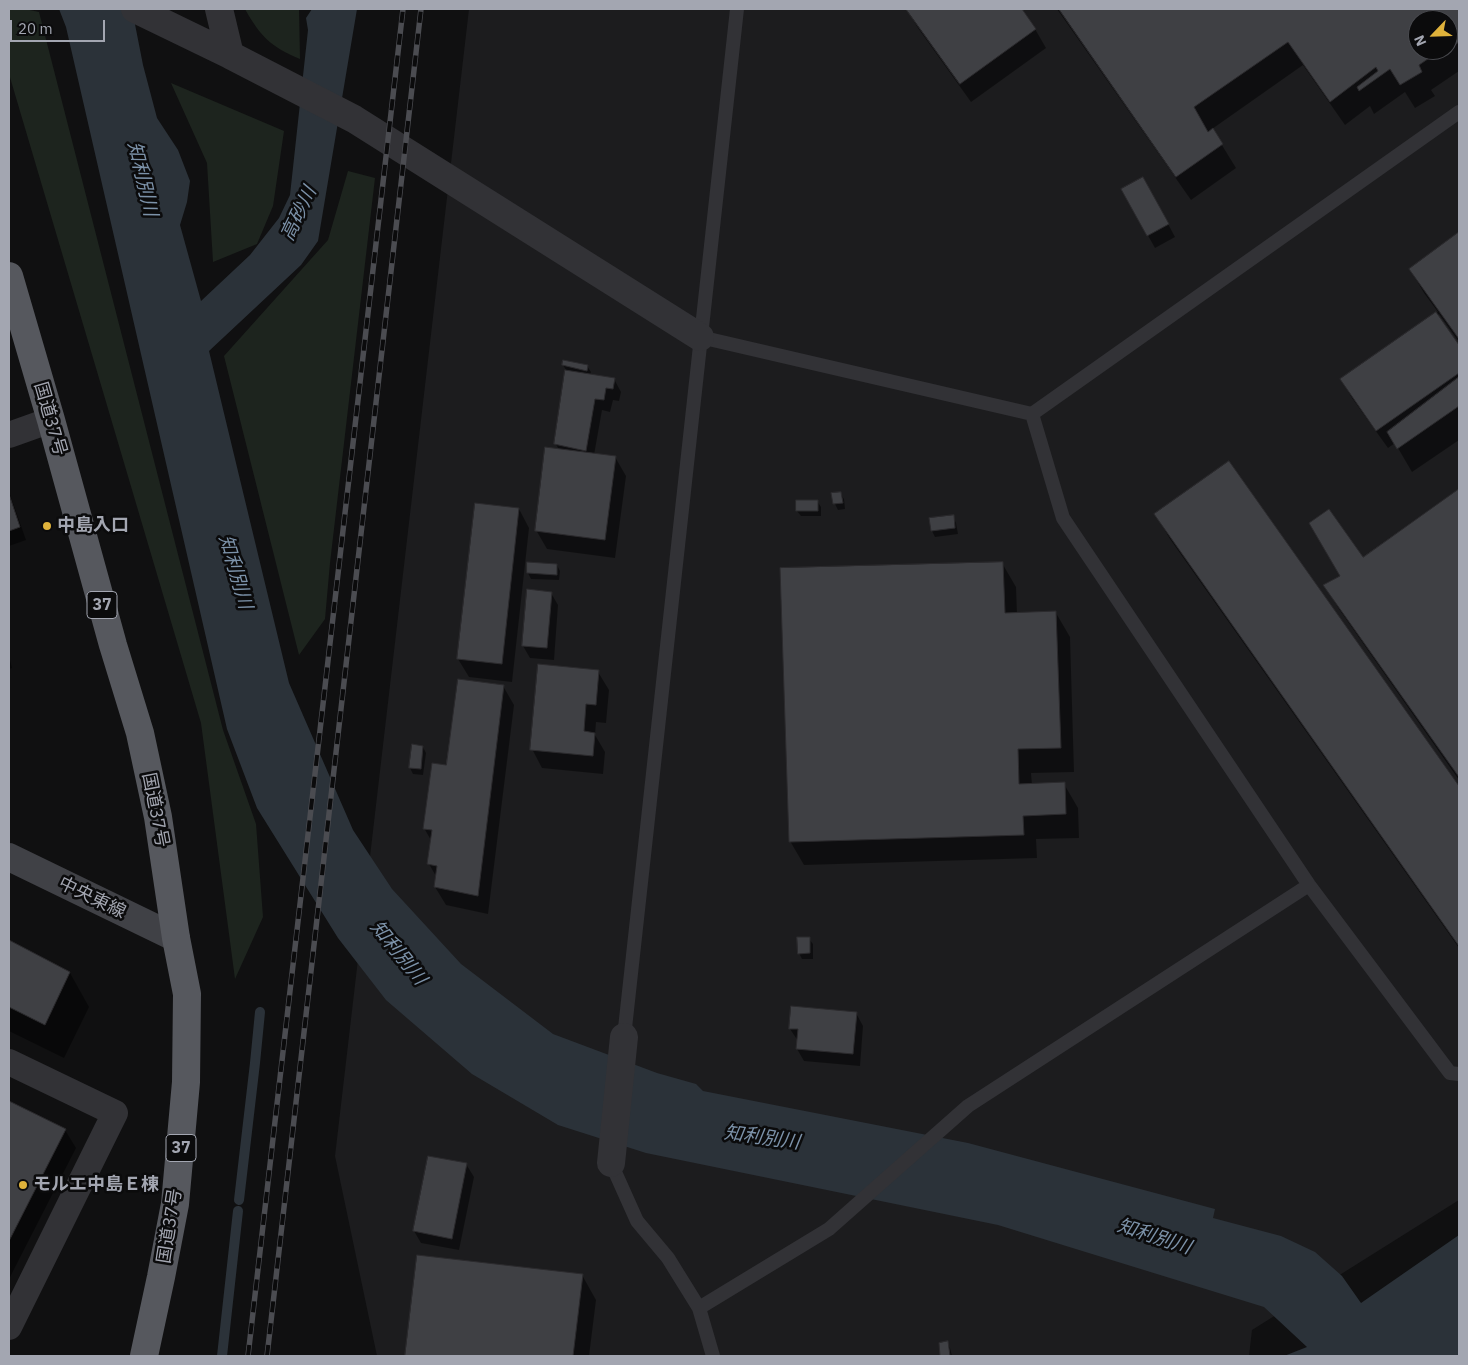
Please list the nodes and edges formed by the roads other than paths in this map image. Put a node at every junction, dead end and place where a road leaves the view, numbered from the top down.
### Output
1 (219, 9) edge
2 (737, 9) edge
3 (140, 11) edge
4 (230, 55) junction
5 (1459, 112) edge
6 (9, 276) edge
7 (700, 338) junction
8 (1032, 414) junction
9 (52, 420) junction
10 (9, 435) edge
11 (9, 857) edge
12 (1308, 885) junction
13 (176, 938) junction
14 (624, 1037) joint
15 (9, 1062) edge
16 (1459, 1074) edge
17 (611, 1163) joint
18 (700, 1308) junction
19 (9, 1327) edge
20 (144, 1356) edge
21 (713, 1356) edge

1 - 4 street
2 - 7 lane
3 - 4 street
4 - 7 street
5 - 8 lane
6 - 9 highway, 国道37号 / 37
7 - 8 lane
7 - 14 lane
8 - 12 lane
9 - 10 street
9 - 13 highway, 国道37号 / 37
11 - 13 main road, 中央東線
12 - 16 lane
12 - 18 lane
13 - 20 highway, 国道37号 / 37
14 - 17 street
15 - 19 street
17 - 18 lane
18 - 21 lane

